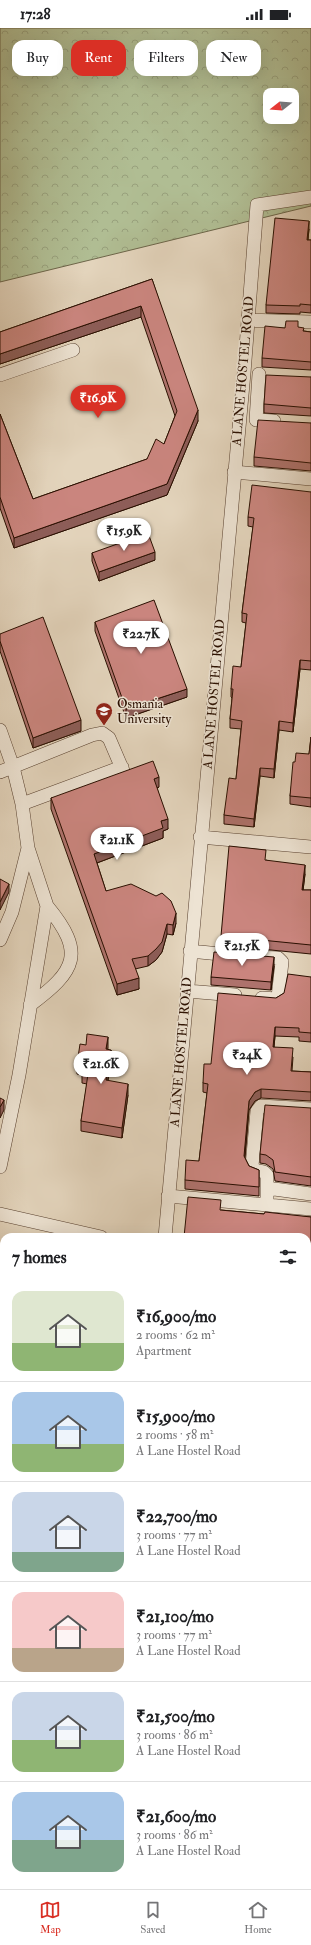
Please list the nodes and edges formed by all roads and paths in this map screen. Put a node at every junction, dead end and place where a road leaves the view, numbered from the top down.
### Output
1 (311, 197) edge
2 (248, 320) junction
3 (310, 322) edge
4 (73, 350) dead end
5 (244, 373) junction
6 (260, 374) junction
7 (0, 375) edge
8 (274, 375) edge
9 (287, 422) edge
10 (234, 472) junction
11 (311, 479) edge
12 (0, 730) edge
13 (13, 767) junction
14 (0, 772) edge
15 (22, 804) junction
16 (200, 837) junction
17 (311, 847) edge
18 (28, 848) junction
19 (47, 906) junction
20 (0, 940) edge
21 (190, 951) junction
22 (187, 991) junction
23 (30, 1005) junction
24 (311, 1109) edge
25 (0, 1167) edge
26 (267, 1188) junction
27 (311, 1194) edge
28 (168, 1196) junction
29 (267, 1205) junction
30 (311, 1210) edge
31 (0, 1214) edge
32 (83, 1233) edge
33 (165, 1233) edge

1 - 2 street, A LANE HOSTEL ROAD
2 - 3 street
2 - 5 street, A LANE HOSTEL ROAD
4 - 7 street
5 - 6 street
5 - 10 street, A LANE HOSTEL ROAD
6 - 8 street
6 - 9 street
10 - 11 street
10 - 16 street, A LANE HOSTEL ROAD
12 - 13 street
13 - 14 street
13 - 15 street
13 - 15 street
15 - 18 street
16 - 17 street
16 - 21 street, A LANE HOSTEL ROAD
18 - 19 street
18 - 20 street
19 - 23 street
19 - 23 street
21 - 22 street, A LANE HOSTEL ROAD
21 - 22 street
22 - 28 street, A LANE HOSTEL ROAD
23 - 25 street
24 - 26 street
26 - 27 street
26 - 29 street
28 - 29 street
28 - 33 street, A LANE HOSTEL ROAD
29 - 30 street
31 - 32 street

